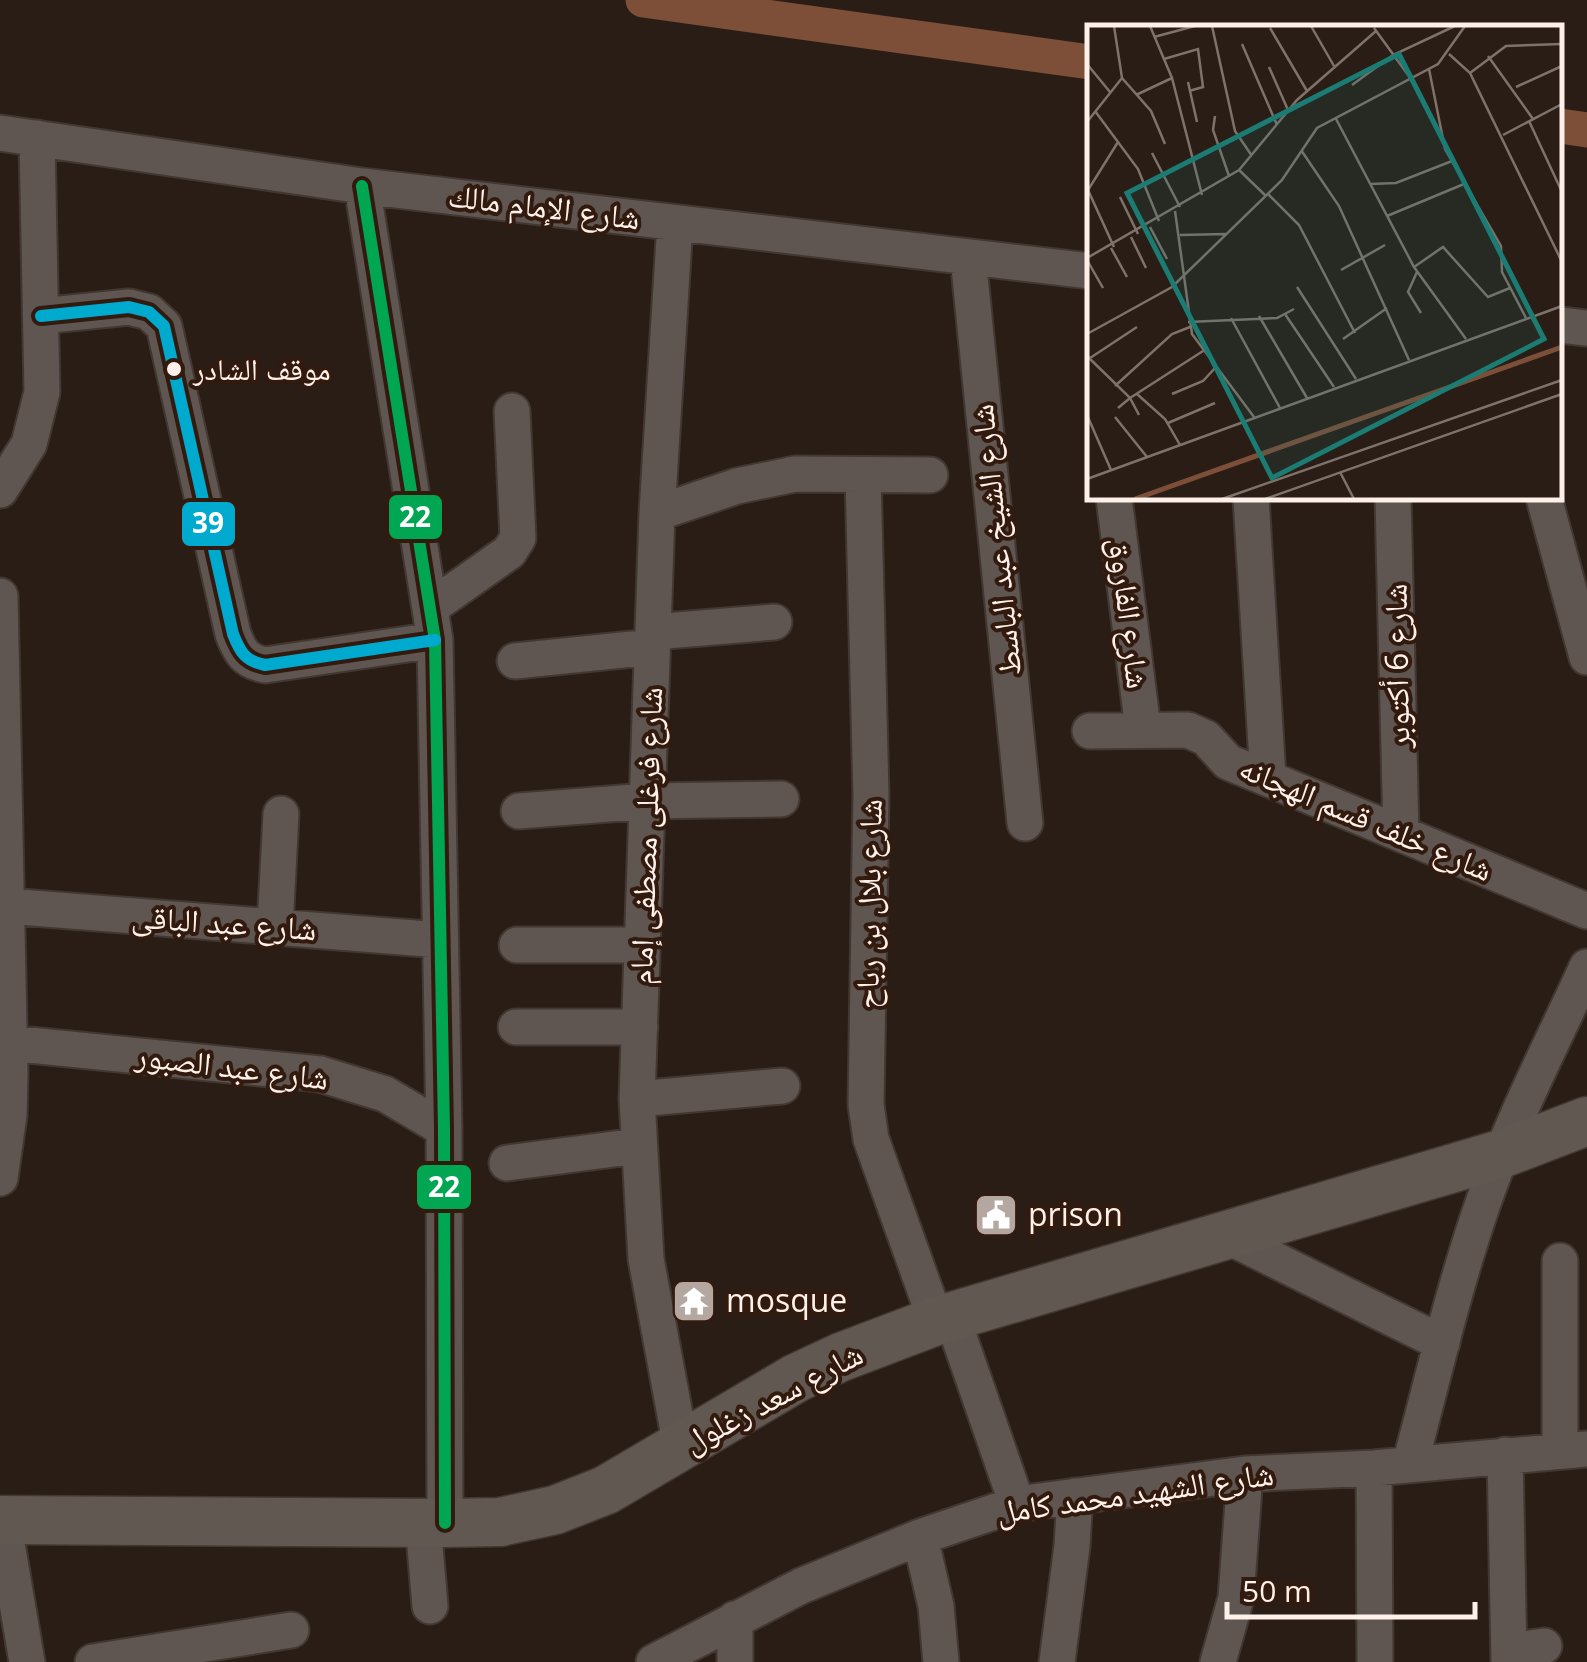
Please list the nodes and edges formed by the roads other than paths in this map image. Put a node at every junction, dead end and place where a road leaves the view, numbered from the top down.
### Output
1 (0, 133) edge
2 (37, 138) junction
3 (362, 186) junction
4 (675, 222) junction
5 (968, 256) junction
6 (1087, 279) edge
7 (41, 316) junction
8 (1562, 325) edge
9 (1587, 328) edge
10 (512, 410) dead end
11 (863, 475) junction
12 (930, 476) dead end
13 (0, 490) edge
14 (1114, 500) edge
15 (1251, 500) edge
16 (1393, 500) edge
17 (1545, 500) edge
18 (657, 513) junction
19 (0, 596) edge
20 (774, 622) dead end
21 (433, 623) junction
22 (652, 640) junction
23 (1586, 649) edge
24 (514, 661) dead end
25 (1143, 729) junction
26 (1090, 731) dead end
27 (1268, 778) junction
28 (782, 799) dead end
29 (647, 802) junction
30 (519, 811) dead end
31 (281, 814) dead end
32 (1025, 823) dead end
33 (1402, 834) junction
34 (7, 906) junction
35 (1587, 912) edge
36 (275, 927) junction
37 (440, 940) junction
38 (517, 944) dead end
39 (642, 944) junction
40 (1587, 967) edge
41 (640, 1026) junction
42 (516, 1027) dead end
43 (9, 1042) junction
44 (782, 1086) dead end
45 (637, 1099) junction
46 (1587, 1121) edge
47 (444, 1130) junction
48 (638, 1146) junction
49 (1502, 1154) junction
50 (506, 1162) dead end
51 (0, 1178) edge
52 (1226, 1236) junction
53 (1560, 1261) dead end
54 (944, 1319) junction
55 (1442, 1343) junction
56 (680, 1447) junction
57 (1573, 1449) edge
58 (1505, 1455) junction
59 (1410, 1464) junction
60 (1374, 1468) junction
61 (1245, 1474) junction
62 (1075, 1496) junction
63 (1017, 1504) junction
64 (2, 1520) edge
65 (434, 1523) junction
66 (920, 1537) junction
67 (430, 1606) dead end
68 (735, 1619) junction
69 (292, 1630) dead end
70 (1521, 1653) edge
71 (27, 1662) edge
72 (94, 1662) edge
73 (654, 1662) edge
74 (735, 1662) edge
75 (941, 1662) edge
76 (1060, 1662) edge
77 (1218, 1662) edge
78 (1375, 1662) edge

1 - 2 street, شارع الإمام مالك
2 - 3 street, شارع الإمام مالك
2 - 7 street
3 - 4 street, شارع الإمام مالك
3 - 21 street
4 - 5 street, شارع الإمام مالك
4 - 18 street, شارع فرغلى مصطفى إمام
5 - 6 street, شارع الإمام مالك
5 - 32 street, شارع الشيخ عبد الباسط
7 - 13 street
7 - 21 street
8 - 9 street
10 - 21 street
11 - 12 street
11 - 18 street
11 - 54 street, شارع بلال بن رباح
14 - 25 street, شارع الفاروق
15 - 27 street
16 - 33 street, شارع 6 أكتوبر
17 - 23 street
18 - 22 street, شارع فرغلى مصطفى إمام
19 - 34 street
20 - 22 street
21 - 37 street
22 - 24 street
22 - 29 street, شارع فرغلى مصطفى إمام
25 - 26 street, شارع خلف قسم الهجانه
25 - 27 street, شارع خلف قسم الهجانه
27 - 33 street, شارع خلف قسم الهجانه
28 - 29 street
29 - 30 street
29 - 39 street, شارع فرغلى مصطفى إمام
31 - 36 street
33 - 35 street, شارع خلف قسم الهجانه
34 - 36 street, شارع عبد الباقى
34 - 43 street
36 - 37 street, شارع عبد الباقى
37 - 47 street
38 - 39 street
39 - 41 street, شارع فرغلى مصطفى إمام
40 - 49 street
41 - 42 street
41 - 45 street, شارع فرغلى مصطفى إمام
43 - 47 street, شارع عبد الصبور
43 - 51 street
44 - 45 street
45 - 48 street, شارع فرغلى مصطفى إمام
46 - 49 street, شارع سعد زغلول
47 - 65 street
48 - 50 street
48 - 56 street, شارع فرغلى مصطفى إمام
49 - 52 street, شارع سعد زغلول
49 - 55 street
52 - 54 street, شارع سعد زغلول
52 - 55 street
53 - 57 street
54 - 56 street, شارع سعد زغلول
54 - 63 street, شارع بلال بن رباح
55 - 59 street
56 - 65 street, شارع سعد زغلول
57 - 58 street, شارع الشهيد محمد كامل
58 - 59 street, شارع الشهيد محمد كامل
58 - 70 street
59 - 60 street, شارع الشهيد محمد كامل
60 - 61 street, شارع الشهيد محمد كامل
60 - 78 street
61 - 62 street, شارع الشهيد محمد كامل
61 - 77 street
62 - 63 street, شارع الشهيد محمد كامل
62 - 76 street
63 - 66 street, شارع الشهيد محمد كامل
64 - 65 street, شارع سعد زغلول
64 - 71 street
65 - 67 street
66 - 68 street, شارع الشهيد محمد كامل
66 - 75 street
68 - 73 street, شارع الشهيد محمد كامل
68 - 74 street
69 - 72 street

